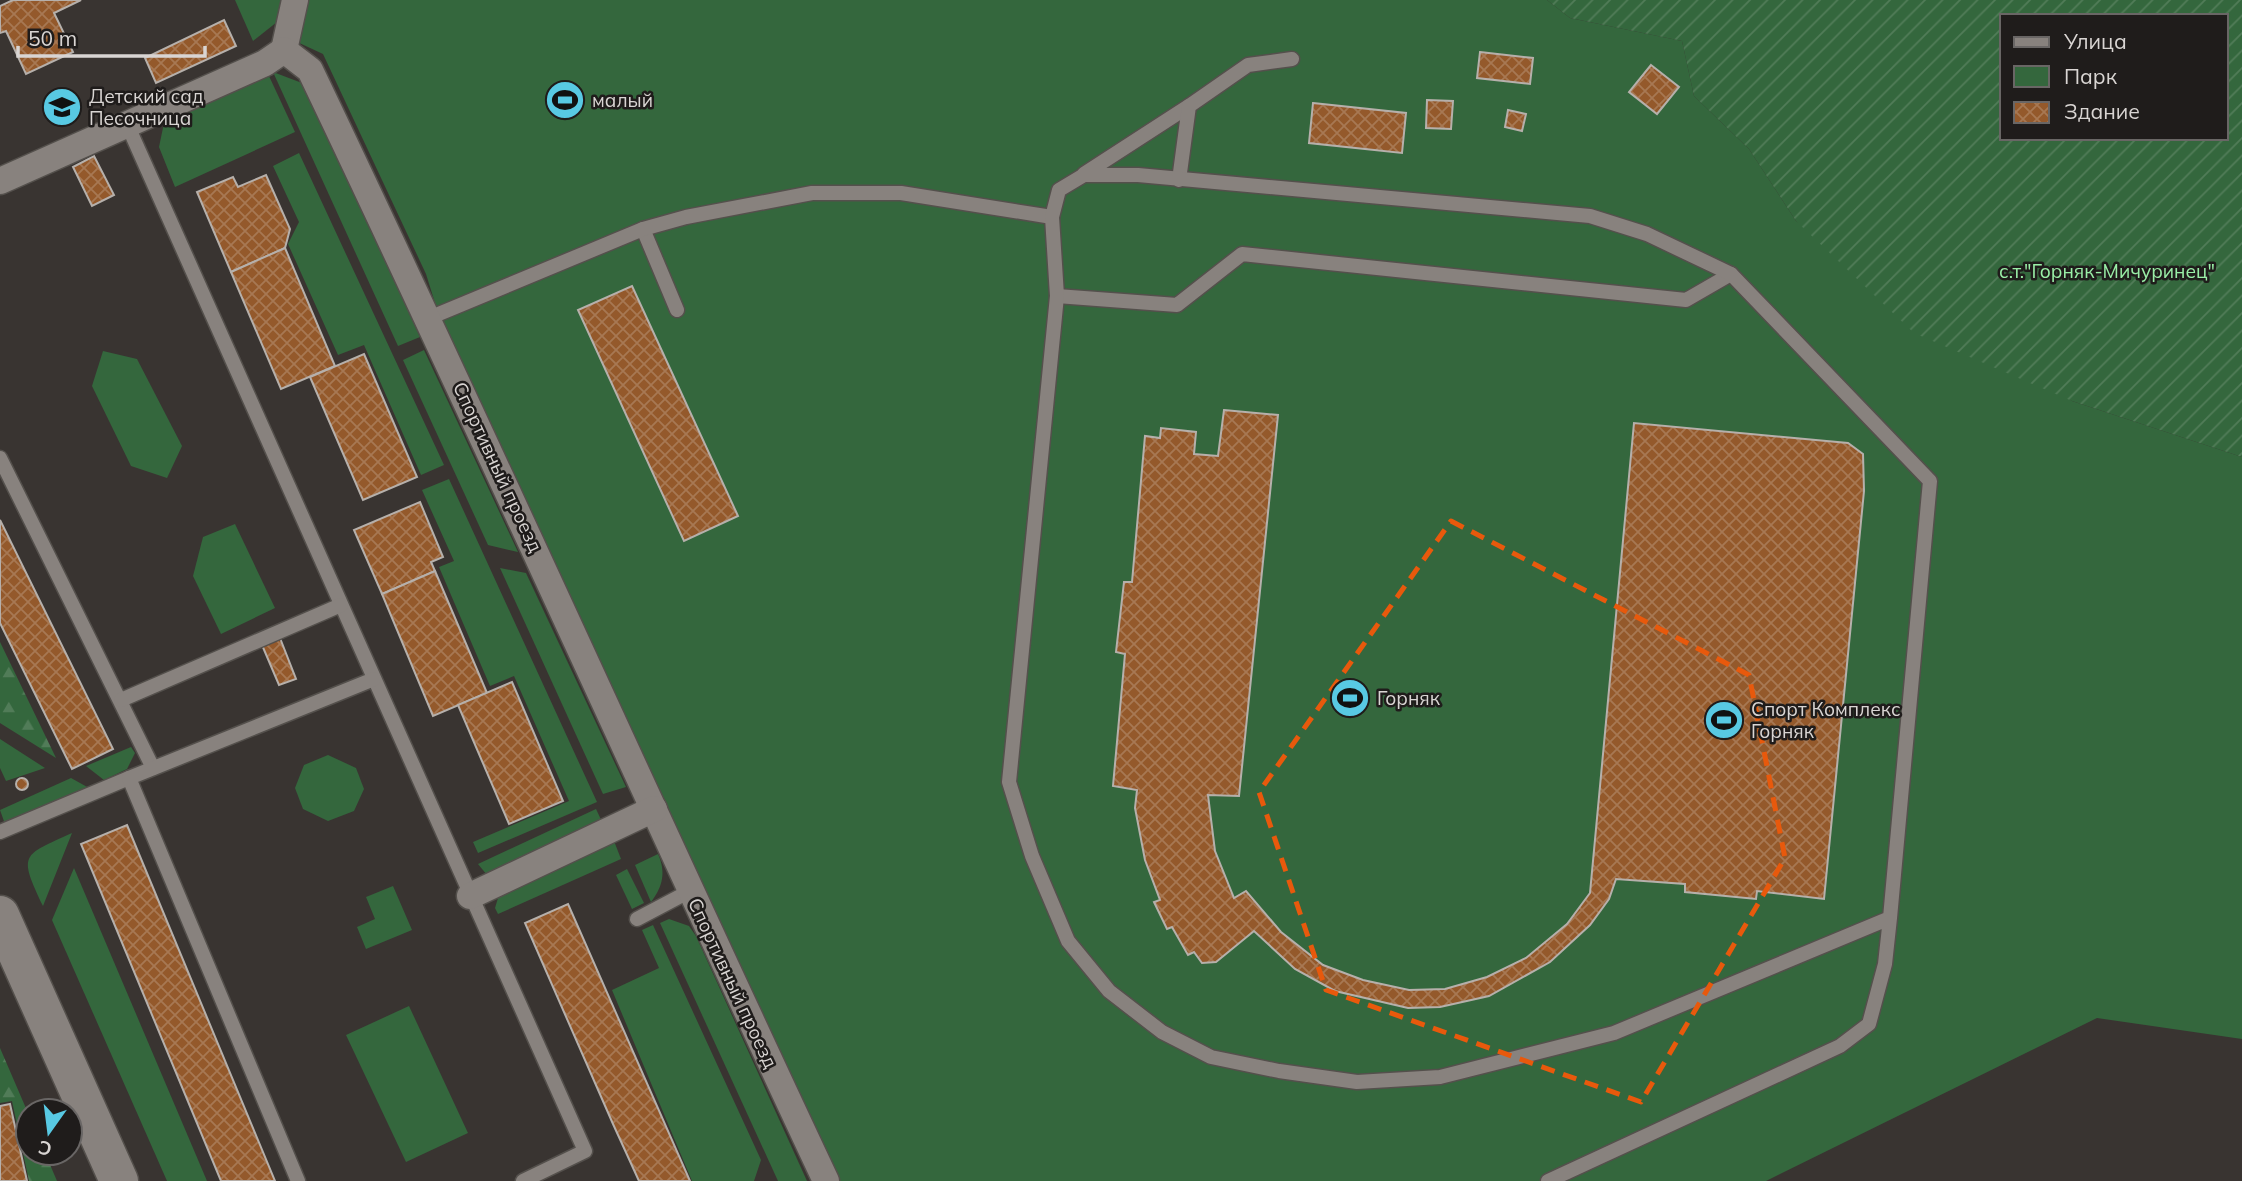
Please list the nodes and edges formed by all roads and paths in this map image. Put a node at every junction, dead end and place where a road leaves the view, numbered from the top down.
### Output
1 (295, 0) edge
2 (284, 51) junction
3 (1292, 59) dead end
4 (1189, 107) junction
5 (127, 124) junction
6 (1084, 175) junction
7 (1179, 180) junction
8 (0, 181) edge
9 (1052, 217) junction
10 (643, 229) junction
11 (1731, 274) junction
12 (1057, 296) junction
13 (677, 310) dead end
14 (429, 318) junction
15 (0, 458) edge
16 (341, 605) junction
17 (374, 679) junction
18 (121, 700) junction
19 (153, 768) junction
20 (129, 778) junction
21 (654, 809) junction
22 (0, 832) edge
23 (690, 891) junction
24 (470, 895) junction
25 (0, 915) edge
26 (1889, 918) junction
27 (637, 919) dead end
28 (119, 1181) edge
29 (298, 1181) edge
30 (523, 1181) edge
31 (826, 1181) edge
32 (1548, 1181) edge

1 - 2 street
2 - 5 street
2 - 14 street, Спортивный проезд
3 - 4 lane
4 - 6 lane
4 - 7 lane
5 - 8 street
5 - 16 lane
6 - 7 lane
6 - 9 lane
7 - 11 lane
9 - 10 lane
9 - 12 lane
10 - 13 lane
10 - 14 lane
11 - 12 lane
11 - 26 lane
12 - 26 lane
14 - 21 street, Спортивный проезд
15 - 18 lane
16 - 17 lane
16 - 18 lane
17 - 19 lane
17 - 24 lane
18 - 19 lane
19 - 20 lane
20 - 22 lane
20 - 29 lane
21 - 23 street, Спортивный проезд
21 - 24 street
23 - 27 lane
23 - 31 street, Спортивный проезд
24 - 30 lane
25 - 28 main road
26 - 32 lane

